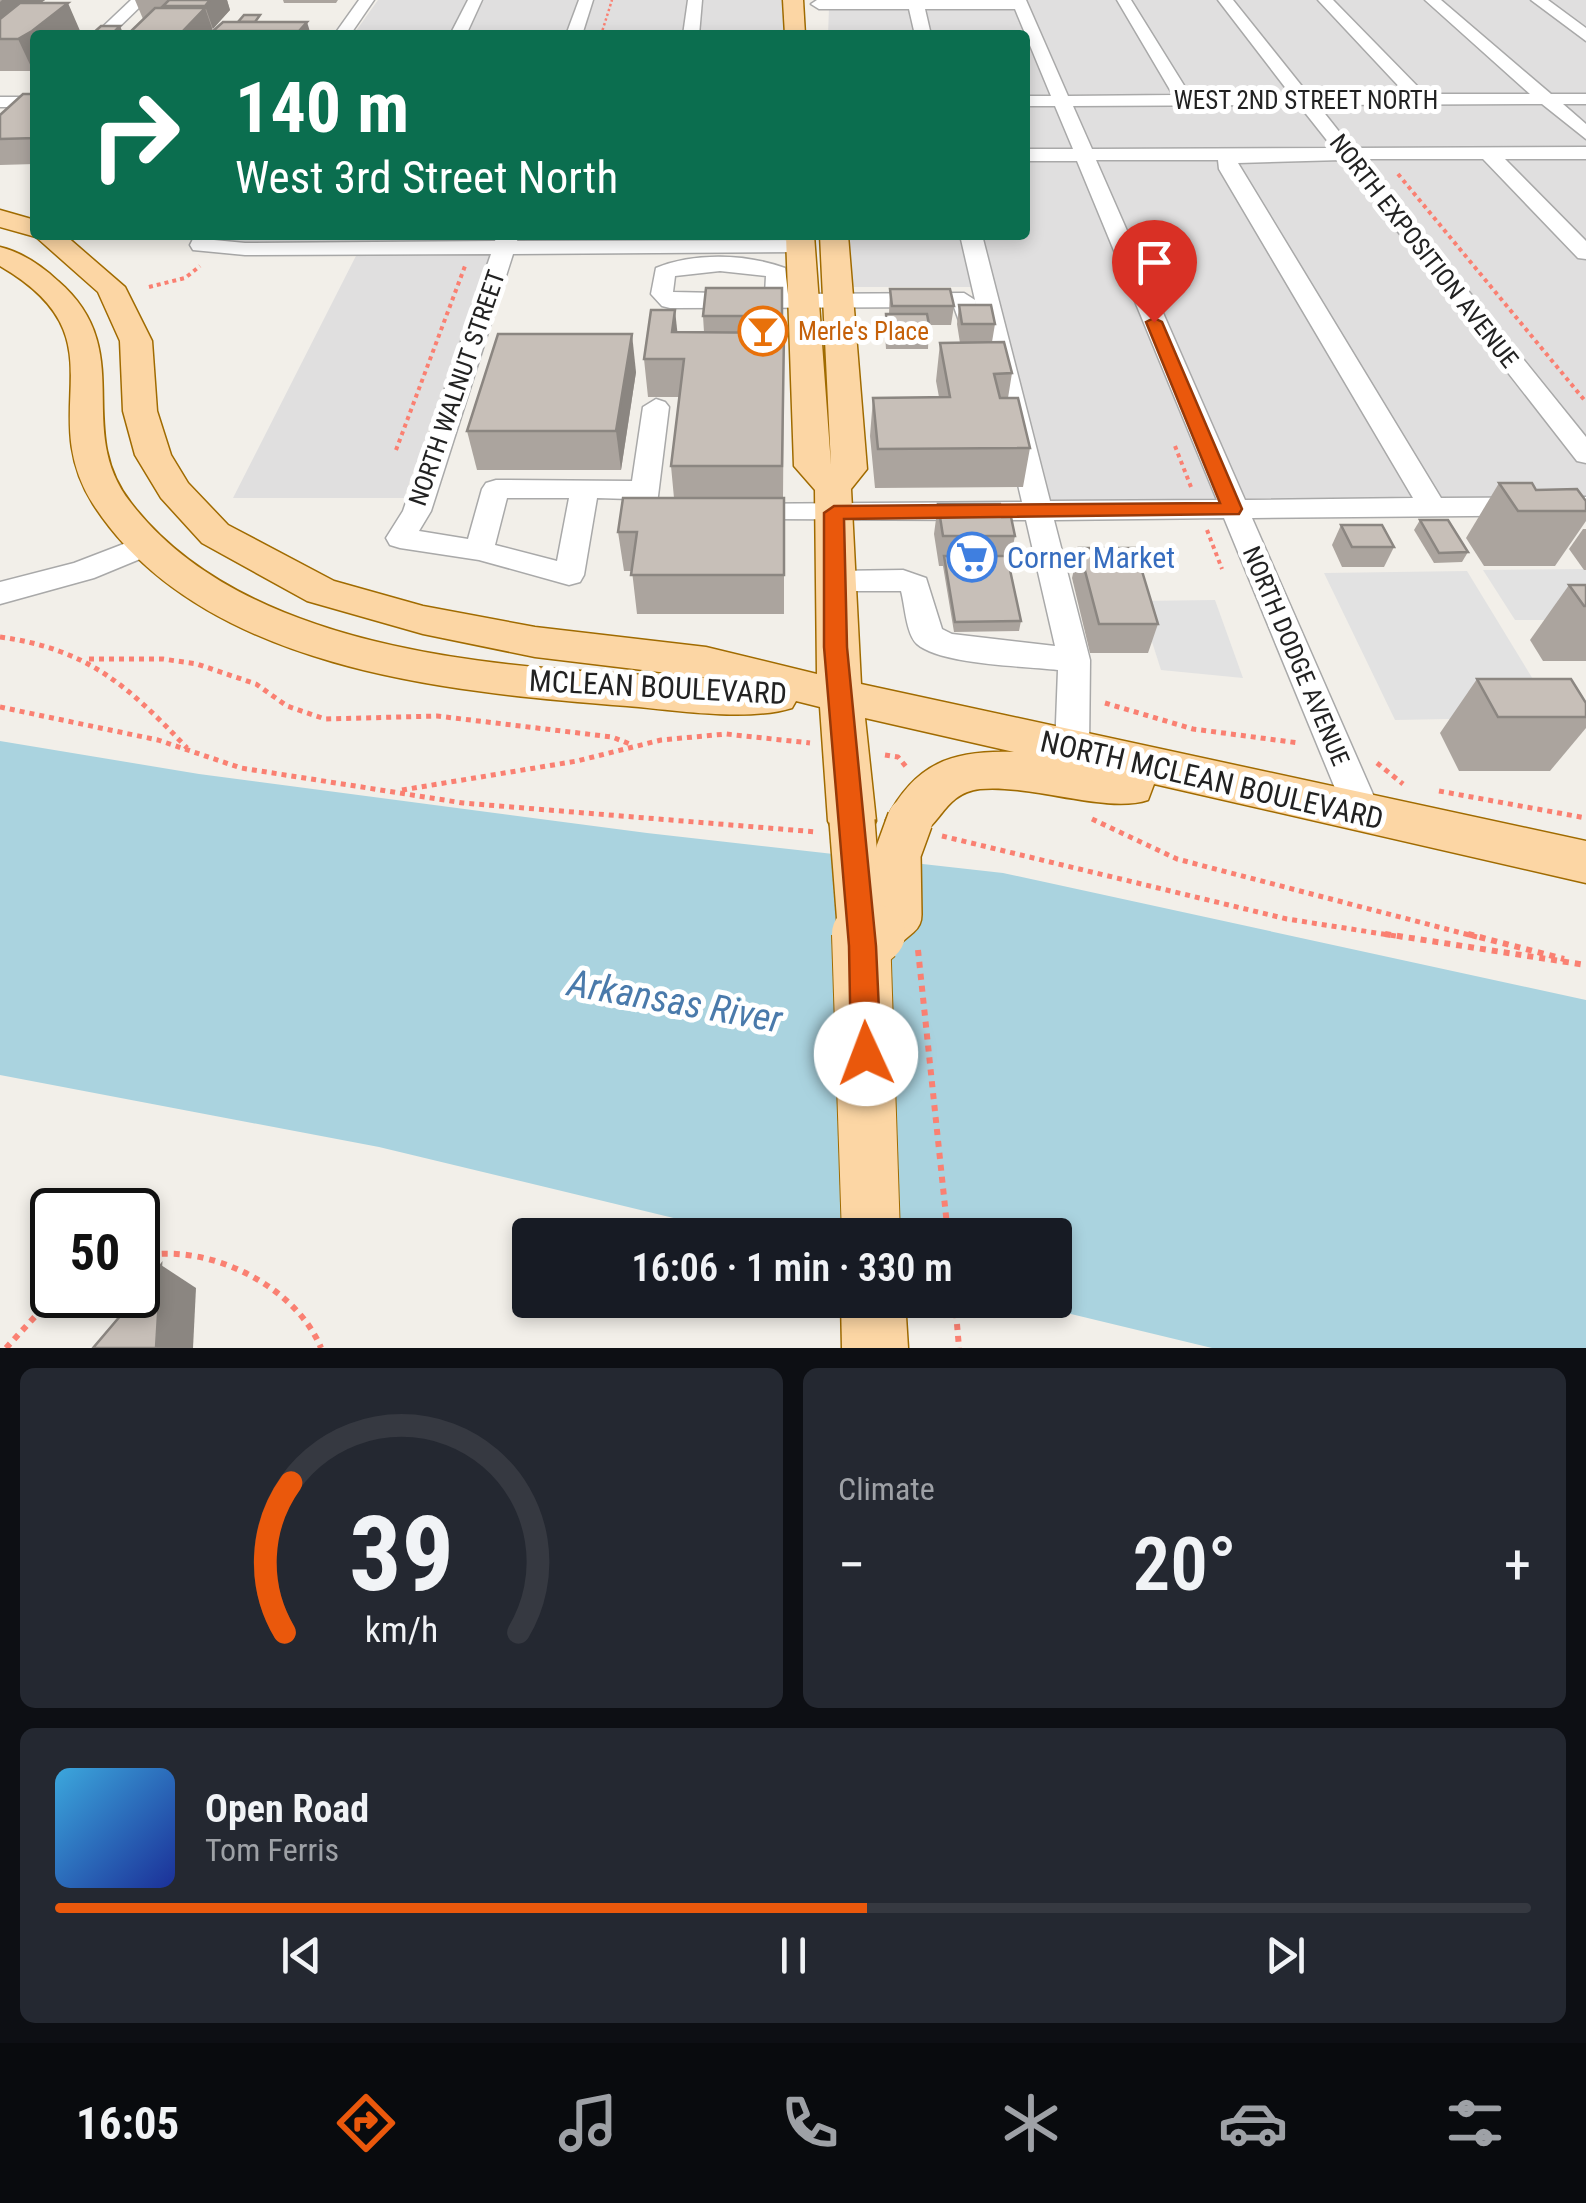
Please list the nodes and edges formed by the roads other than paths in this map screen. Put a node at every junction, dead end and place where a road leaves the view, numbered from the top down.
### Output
1 (140, 0) edge
2 (367, 0) edge
3 (476, 0) edge
4 (586, 0) edge
5 (695, 0) edge
6 (793, 0) edge
7 (1124, 0) edge
8 (1224, 0) edge
9 (1324, 0) edge
10 (1432, 0) edge
11 (1538, 0) edge
12 (1020, 2) edge
13 (916, 4) junction
14 (820, 8) edge
15 (107, 30) edge
16 (346, 30) edge
17 (461, 30) edge
18 (576, 30) edge
19 (692, 30) edge
20 (795, 30) edge
21 (922, 30) edge
22 (1586, 36) edge
23 (1586, 98) edge
24 (1546, 99) junction
25 (1304, 100) junction
26 (1420, 100) junction
27 (1030, 101) edge
28 (1061, 101) junction
29 (1185, 101) junction
30 (1586, 133) edge
31 (1488, 153) junction
32 (1586, 153) edge
33 (1244, 154) junction
34 (1347, 154) junction
35 (1030, 155) edge
36 (1084, 155) junction
37 (0, 218) edge
38 (30, 227) edge
39 (54, 240) edge
40 (203, 240) edge
41 (800, 240) edge
42 (834, 240) edge
43 (972, 240) edge
44 (354, 241) edge
45 (506, 241) edge
46 (1586, 253) edge
47 (0, 255) edge
48 (838, 300) junction
49 (790, 301) junction
50 (967, 316) edge
51 (656, 407) dead end
52 (1586, 455) edge
53 (585, 489) junction
54 (645, 490) junction
55 (834, 500) junction
56 (1586, 506) edge
57 (1432, 507) junction
58 (1232, 509) junction
59 (1037, 511) junction
60 (146, 545) junction
61 (479, 550) junction
62 (836, 582) junction
63 (0, 594) edge
64 (1074, 660) junction
65 (839, 696) junction
66 (1072, 749) junction
67 (1242, 788) junction
68 (1364, 815) junction
69 (1586, 862) edge
70 (862, 946) junction
71 (870, 1218) edge
72 (874, 1318) edge
73 (875, 1348) edge

1 - 15 street
2 - 16 street
3 - 17 street
4 - 18 street
5 - 19 street
6 - 20 main road
7 - 29 street
8 - 25 street, NORTH EXPOSITION AVENUE
9 - 26 street
10 - 24 street
11 - 22 street
12 - 13 street
12 - 28 street, NORTH DODGE AVENUE
13 - 14 street
13 - 21 street
23 - 24 street, WEST 2ND STREET NORTH
24 - 26 street, WEST 2ND STREET NORTH
24 - 30 street
25 - 26 street, WEST 2ND STREET NORTH
25 - 29 street, WEST 2ND STREET NORTH
25 - 34 street, NORTH EXPOSITION AVENUE
27 - 28 street, WEST 2ND STREET NORTH
28 - 29 street, WEST 2ND STREET NORTH
28 - 36 street, NORTH DODGE AVENUE
31 - 32 street
31 - 34 street
31 - 46 street
33 - 34 street
33 - 36 street
33 - 57 street
34 - 52 street, NORTH EXPOSITION AVENUE
35 - 36 street
36 - 58 street, NORTH DODGE AVENUE
37 - 38 main road
39 - 65 main road, MCLEAN BOULEVARD
40 - 44 street
41 - 45 street
41 - 49 main road
42 - 48 main road
43 - 59 street
44 - 45 street
45 - 61 street, NORTH WALNUT STREET
47 - 60 main road, MCLEAN BOULEVARD
48 - 49 street
48 - 50 street
48 - 55 main road
49 - 49 street
49 - 55 main road
51 - 54 street
53 - 54 street
53 - 61 street
53 - 61 street
54 - 55 street
55 - 59 street
55 - 62 main road
56 - 57 street
57 - 58 street
58 - 59 street
58 - 68 street, NORTH DODGE AVENUE
59 - 64 street
60 - 63 street
60 - 65 main road, MCLEAN BOULEVARD
62 - 64 street
62 - 65 main road
64 - 66 street
65 - 66 main road, NORTH MCLEAN BOULEVARD
65 - 70 main road, bridge
66 - 67 main road, NORTH MCLEAN BOULEVARD
67 - 68 main road, NORTH MCLEAN BOULEVARD
67 - 70 main road, bridge
68 - 69 main road, NORTH MCLEAN BOULEVARD
70 - 71 main road, bridge
72 - 73 main road

